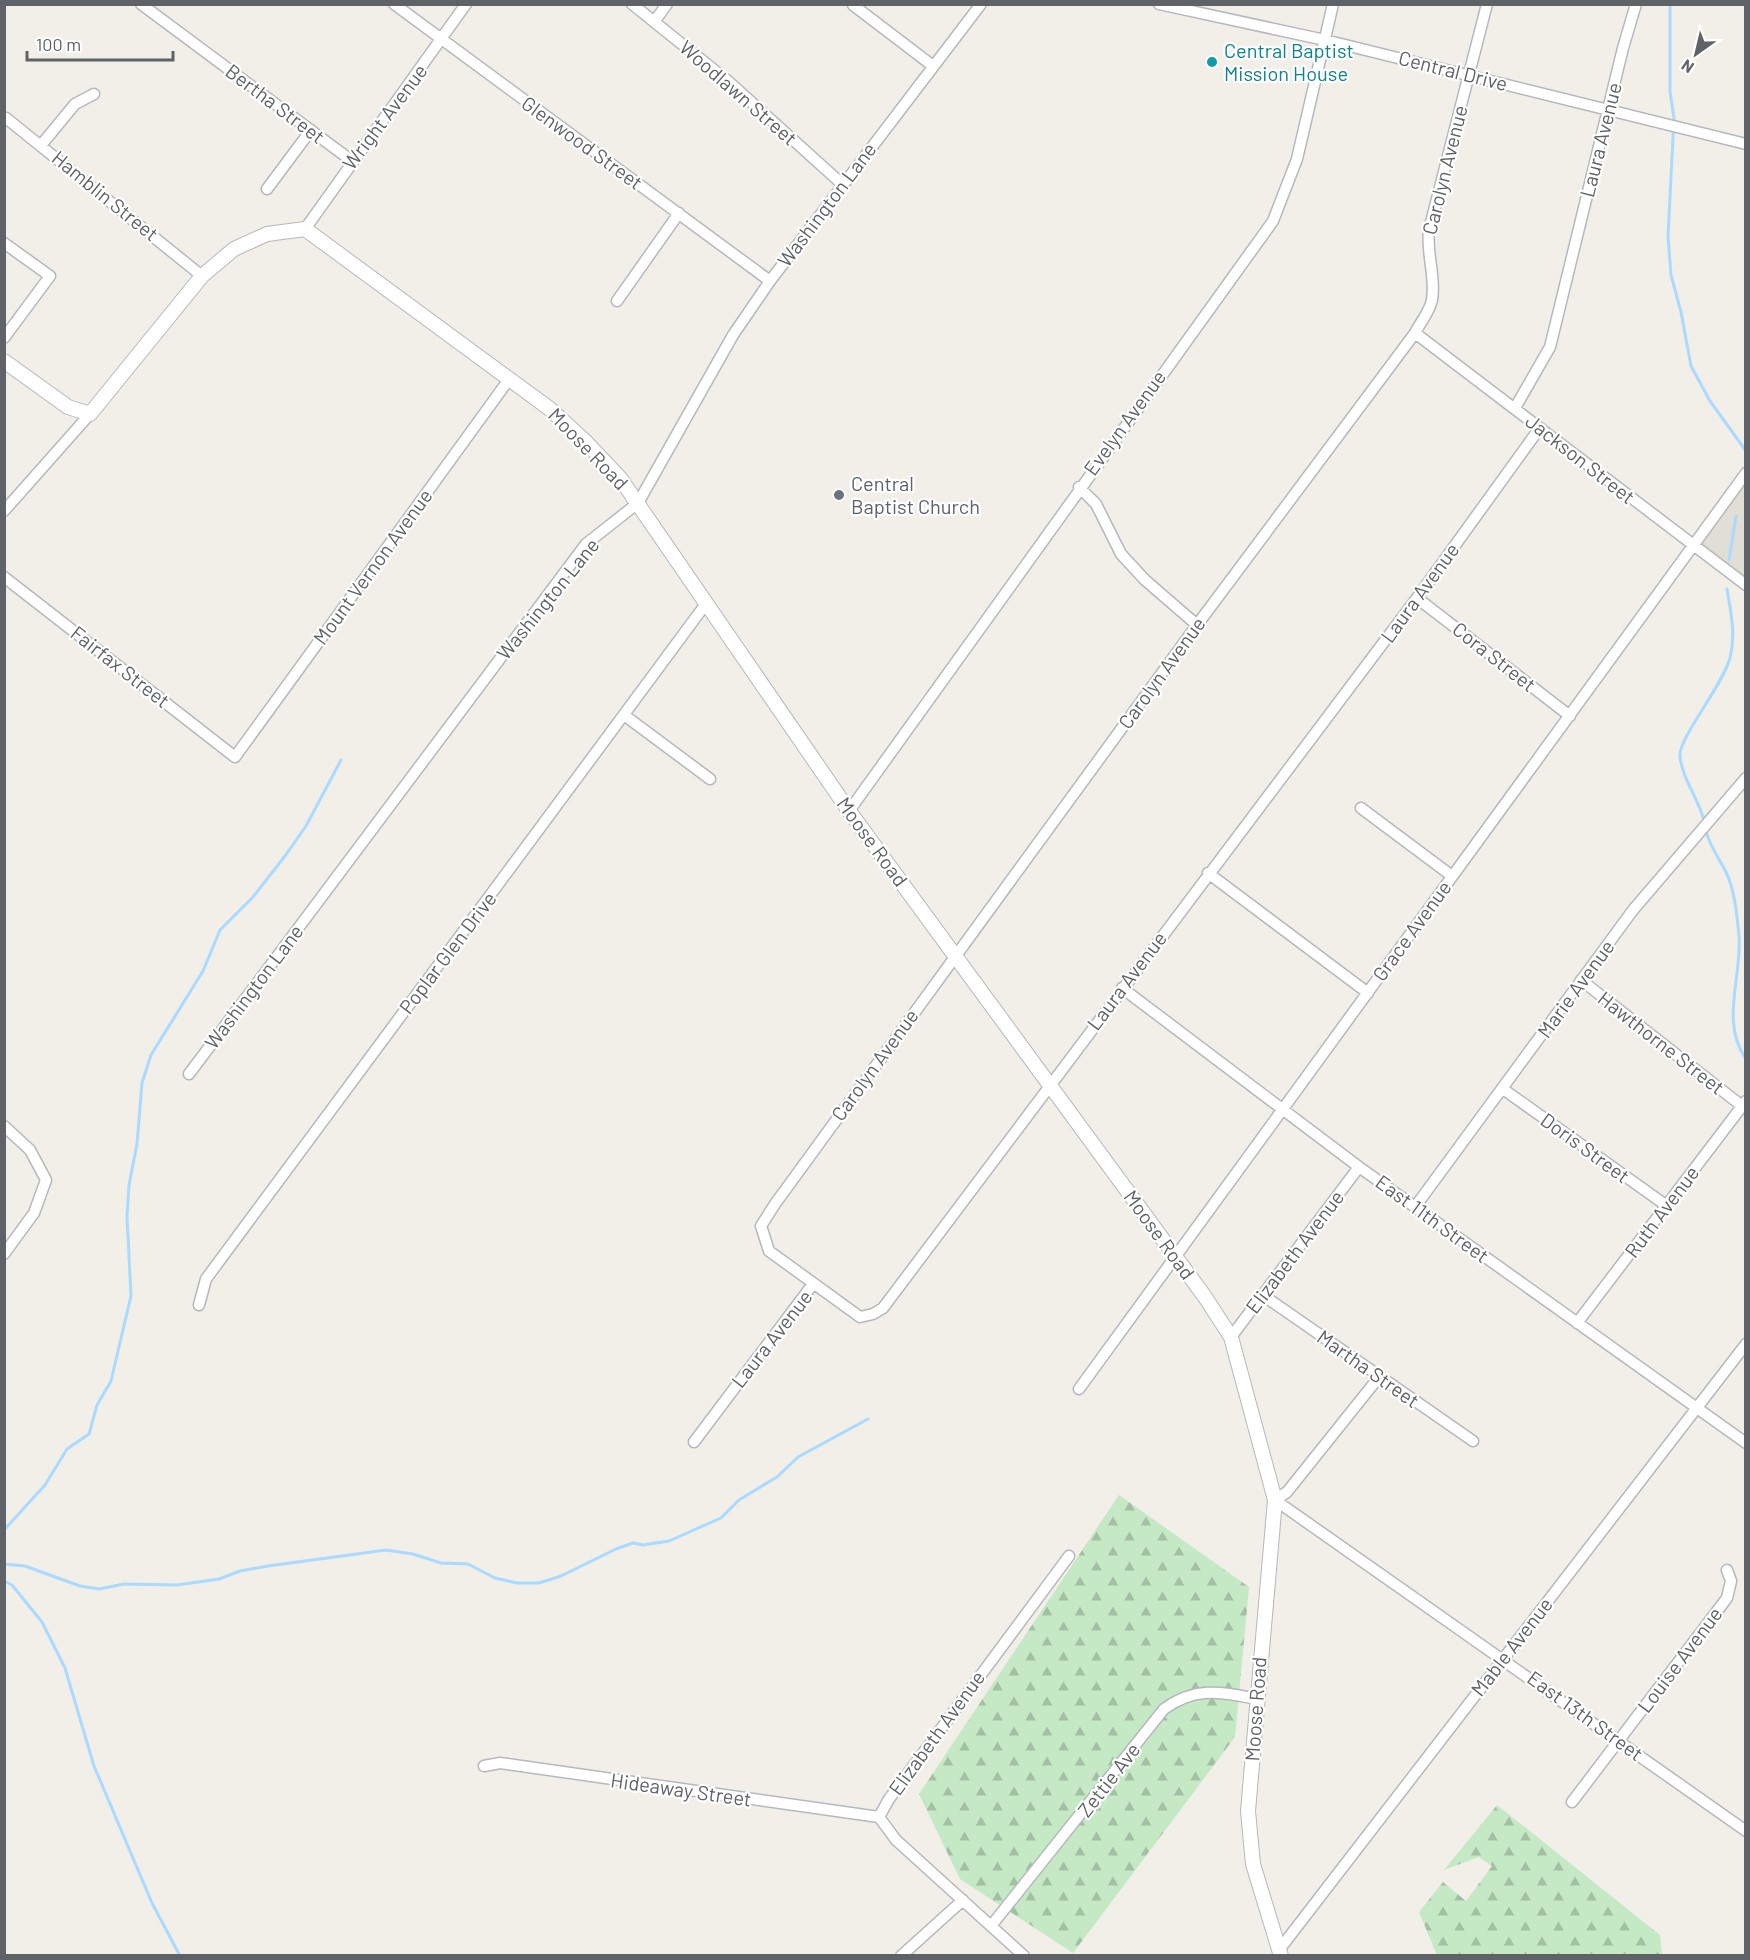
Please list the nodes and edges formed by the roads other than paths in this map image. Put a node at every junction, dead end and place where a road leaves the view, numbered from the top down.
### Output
1 (141, 4) edge
2 (394, 4) edge
3 (466, 4) edge
4 (632, 4) edge
5 (668, 4) edge
6 (981, 4) edge
7 (1159, 4) edge
8 (1334, 4) edge
9 (1487, 4) edge
10 (1636, 4) edge
11 (853, 5) edge
12 (654, 22) junction
13 (442, 40) junction
14 (1325, 40) junction
15 (933, 66) junction
16 (1469, 75) junction
17 (94, 94) dead end
18 (1608, 110) junction
19 (6, 118) dead end
20 (311, 130) junction
21 (42, 144) junction
22 (1746, 144) edge
23 (352, 161) junction
24 (842, 184) junction
25 (267, 189) dead end
26 (679, 213) junction
27 (305, 229) junction
28 (4, 243) edge
29 (202, 276) junction
30 (770, 281) junction
31 (617, 302) dead end
32 (1414, 333) junction
33 (4, 338) edge
34 (7, 367) edge
35 (510, 378) junction
36 (1515, 408) junction
37 (90, 414) junction
38 (1539, 429) junction
39 (1746, 473) edge
40 (1079, 487) junction
41 (638, 503) junction
42 (4, 511) edge
43 (1693, 545) junction
44 (4, 577) edge
45 (1746, 585) edge
46 (1418, 598) junction
47 (705, 604) junction
48 (1197, 625) junction
49 (624, 716) junction
50 (1570, 716) junction
51 (236, 757) joint
52 (1746, 778) edge
53 (710, 779) dead end
54 (1361, 808) dead end
55 (849, 811) junction
56 (1208, 873) junction
57 (1452, 876) junction
58 (954, 956) junction
59 (1581, 980) junction
60 (1122, 988) junction
61 (1368, 993) junction
62 (189, 1074) dead end
63 (1048, 1086) junction
64 (1503, 1089) junction
65 (1744, 1103) edge
66 (1282, 1109) junction
67 (4, 1126) edge
68 (1359, 1167) junction
69 (1667, 1206) junction
70 (1415, 1207) junction
71 (4, 1254) edge
72 (1175, 1256) junction
73 (813, 1284) junction
74 (1264, 1296) junction
75 (198, 1305) dead end
76 (1577, 1323) junction
77 (1231, 1337) junction
78 (1746, 1344) edge
79 (1379, 1377) junction
80 (1079, 1389) dead end
81 (1698, 1408) junction
82 (1473, 1441) dead end
83 (694, 1442) dead end
84 (1746, 1443) edge
85 (1275, 1500) junction
86 (1069, 1556) dead end
87 (1727, 1570) dead end
88 (1504, 1659) junction
89 (1257, 1699) junction
90 (1620, 1742) junction
91 (484, 1766) dead end
92 (1572, 1803) dead end
93 (879, 1817) junction
94 (1746, 1831) edge
95 (963, 1900) junction
96 (991, 1926) junction
97 (1280, 1953) edge
98 (901, 1956) edge
99 (1024, 1956) edge

1 - 20 street, Bertha Street
2 - 13 street, Glenwood Street
3 - 13 street, Wright Avenue
4 - 12 street, Woodlawn Street
5 - 12 street
6 - 15 street, Washington Lane
7 - 14 street, Central Drive
8 - 14 street, Evelyn Avenue
9 - 16 street, Carolyn Avenue
10 - 18 street, Laura Avenue
11 - 15 street
12 - 24 street, Woodlawn Street
13 - 23 street, Wright Avenue
13 - 26 street, Glenwood Street
14 - 16 street, Central Drive
14 - 40 street, Evelyn Avenue
15 - 24 street, Washington Lane
16 - 18 street, Central Drive
16 - 32 street, Carolyn Avenue
17 - 21 street
18 - 22 street, Central Drive
18 - 36 street, Laura Avenue
19 - 21 street, Hamblin Street
20 - 23 street, Bertha Street
20 - 25 street
21 - 29 street, Hamblin Street
23 - 27 street, Wright Avenue
24 - 30 street, Washington Lane
26 - 30 street, Glenwood Street
26 - 31 street
27 - 29 street
27 - 35 street, Moose Road
28 - 33 street
29 - 37 street
30 - 41 street, Washington Lane
32 - 36 street, Jackson Street
32 - 48 street, Carolyn Avenue
34 - 37 street
35 - 41 street, Moose Road
35 - 51 street, Mount Vernon Avenue
36 - 38 street, Jackson Street
37 - 42 street
38 - 43 street, Jackson Street
38 - 46 street, Laura Avenue
39 - 43 street, Grace Avenue
40 - 48 street
40 - 55 street, Evelyn Avenue
41 - 47 street, Moose Road
41 - 62 street, Washington Lane
43 - 45 street, Jackson Street
43 - 50 street, Grace Avenue
44 - 51 street, Fairfax Street
46 - 50 street, Cora Street
46 - 56 street, Laura Avenue
47 - 49 street, Poplar Glen Drive
47 - 55 street, Moose Road
48 - 58 street, Carolyn Avenue
49 - 53 street
49 - 75 street, Poplar Glen Drive
50 - 57 street, Grace Avenue
52 - 59 street, Marie Avenue
54 - 57 street
55 - 58 street, Moose Road
56 - 60 street, Laura Avenue
56 - 61 street
57 - 61 street, Grace Avenue
58 - 63 street, Moose Road
58 - 73 street, Carolyn Avenue
59 - 64 street, Marie Avenue
59 - 65 street, Hawthorne Street
60 - 63 street, Laura Avenue
60 - 66 street, East 11th Street
61 - 66 street, Grace Avenue
63 - 72 street, Moose Road
63 - 73 street, Laura Avenue
64 - 69 street, Doris Street
64 - 70 street, Marie Avenue
65 - 69 street, Ruth Avenue
66 - 68 street, East 11th Street
66 - 72 street, Grace Avenue
67 - 71 street
68 - 70 street, East 11th Street
68 - 74 street, Elizabeth Avenue
69 - 76 street, Ruth Avenue
70 - 76 street, East 11th Street
72 - 77 street, Moose Road
72 - 80 street, Grace Avenue
73 - 83 street, Laura Avenue
74 - 77 street, Elizabeth Avenue
74 - 79 street, Martha Street
76 - 81 street, East 11th Street
77 - 85 street, Moose Road
78 - 81 street, Mable Avenue
79 - 82 street, Martha Street
79 - 85 street
81 - 84 street, East 11th Street
81 - 88 street, Mable Avenue
85 - 88 street, East 13th Street
85 - 89 street, Moose Road
86 - 93 street, Elizabeth Avenue
87 - 90 street, Louise Avenue
88 - 90 street, East 13th Street
88 - 97 street, Mable Avenue
89 - 96 street, Zettie Ave
89 - 97 street, Moose Road
90 - 92 street, Louise Avenue
90 - 94 street, East 13th Street
91 - 93 street, Hideaway Street
93 - 95 street, Elizabeth Avenue
95 - 96 street, Elizabeth Avenue
95 - 98 street
96 - 99 street, Elizabeth Avenue

